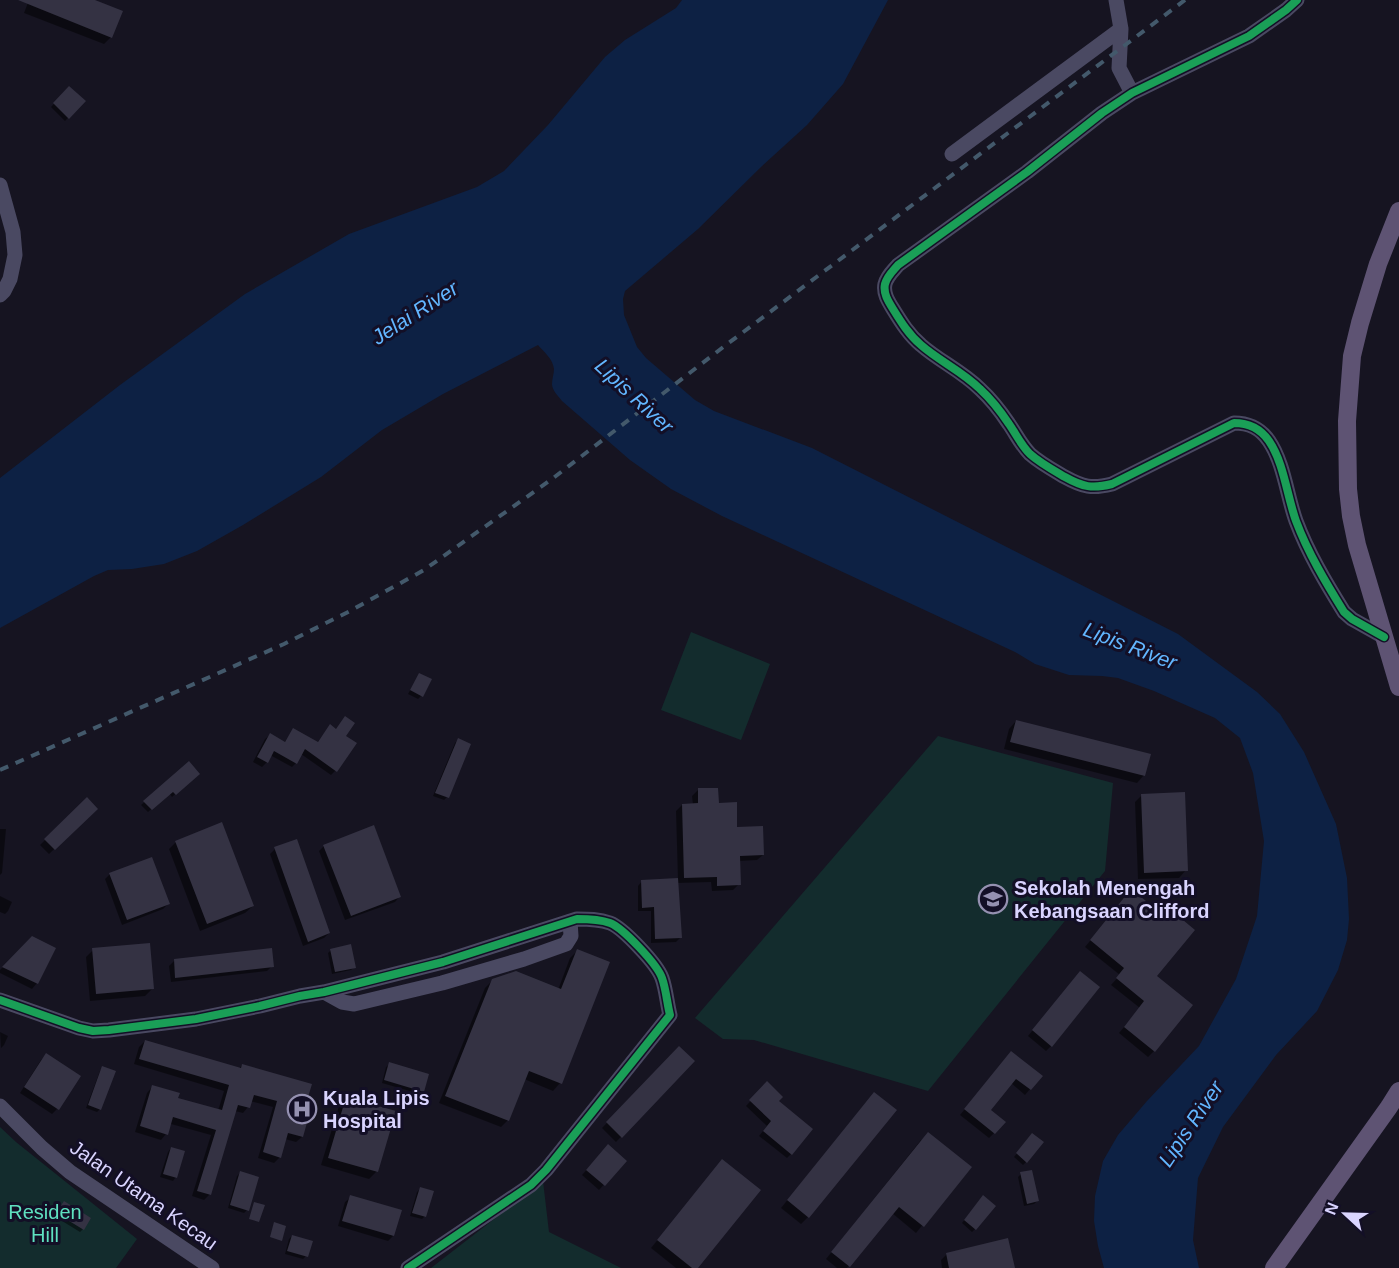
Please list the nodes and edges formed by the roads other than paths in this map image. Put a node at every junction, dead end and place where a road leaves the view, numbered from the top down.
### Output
1 (1116, 0) edge
2 (1297, 0) edge
3 (1121, 29) junction
4 (1132, 93) junction
5 (952, 154) dead end
6 (0, 185) edge
7 (1399, 211) edge
8 (0, 295) edge
9 (1384, 637) junction
10 (1399, 687) edge
11 (574, 920) junction
12 (324, 992) junction
13 (0, 1000) edge
14 (1399, 1091) edge
15 (0, 1106) edge
16 (212, 1268) edge
17 (408, 1268) edge
18 (1274, 1268) edge

1 - 3 street
2 - 4 street
3 - 4 street
3 - 5 street
4 - 9 street
6 - 8 street
7 - 9 main road
9 - 10 main road
11 - 12 street
11 - 12 street
11 - 17 street
12 - 13 street
14 - 18 main road
15 - 16 street, Jalan Utama Kecau

